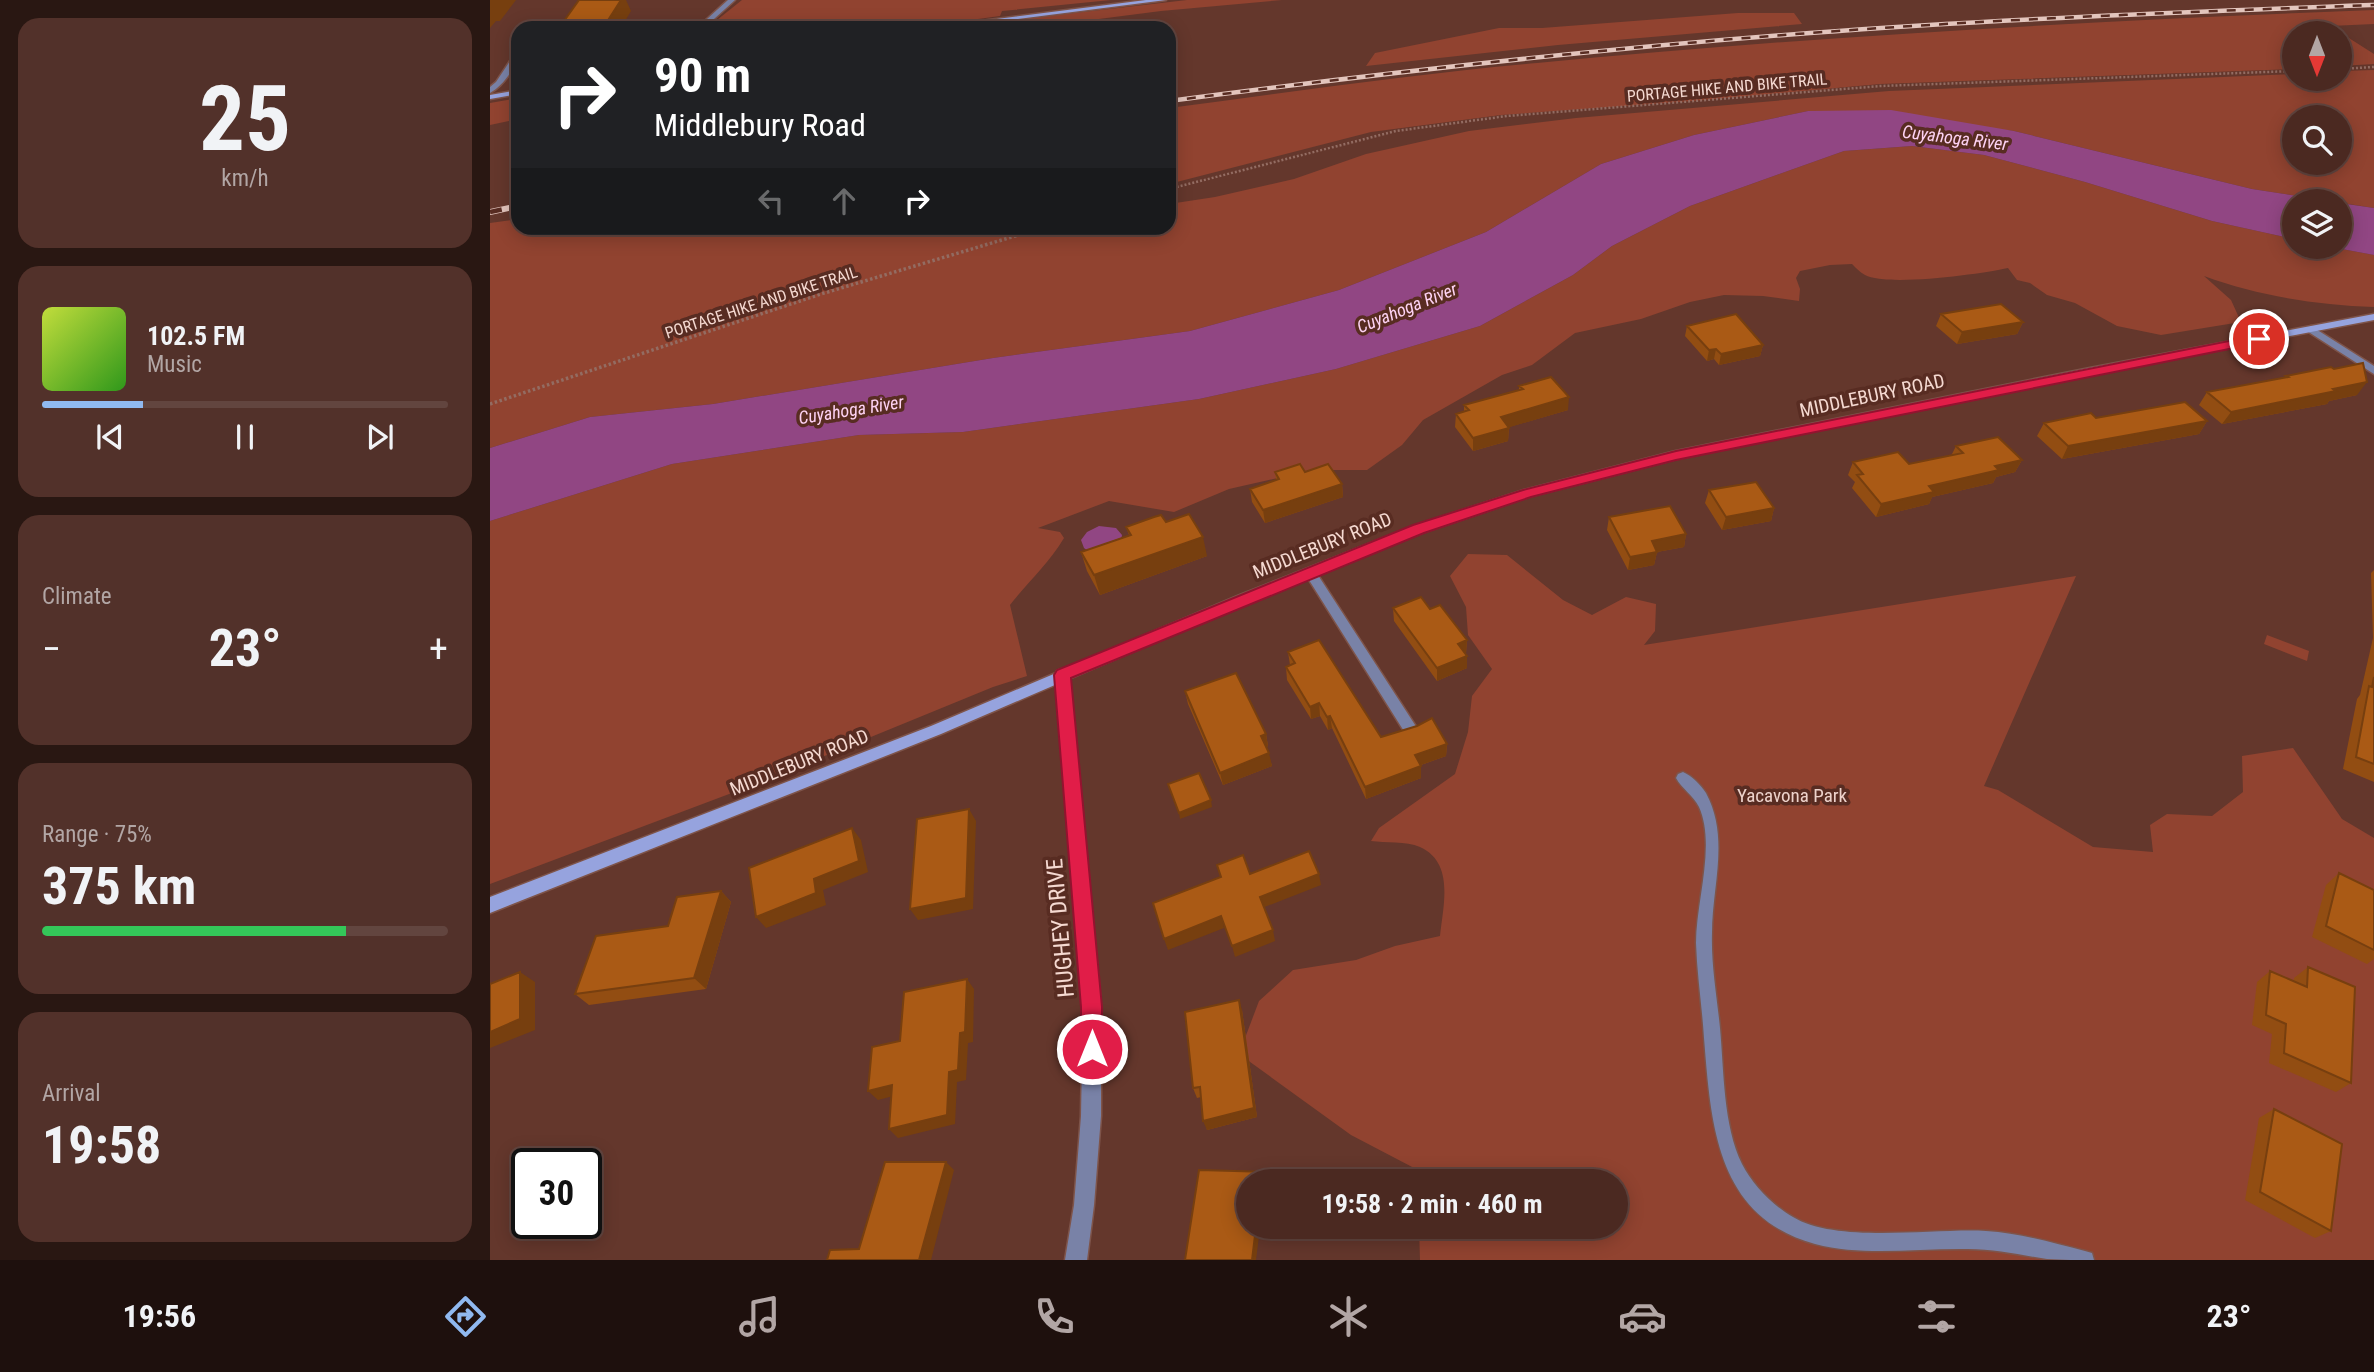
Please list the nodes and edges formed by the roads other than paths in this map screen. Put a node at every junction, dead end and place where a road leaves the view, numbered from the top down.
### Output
1 (732, 0) edge
2 (1163, 0) edge
3 (708, 21) edge
4 (989, 21) edge
5 (511, 64) edge
6 (490, 91) edge
7 (511, 93) edge
8 (490, 97) edge
9 (2374, 317) edge
10 (2311, 329) junction
11 (2374, 371) edge
12 (1310, 572) junction
13 (1062, 675) junction
14 (1412, 732) edge
15 (1682, 778) dead end
16 (490, 905) edge
17 (1076, 1260) edge
18 (2085, 1260) edge

1 - 3 lane
2 - 4 street
5 - 6 lane
7 - 8 street
9 - 10 street, MIDDLEBURY ROAD
10 - 11 street
10 - 12 street, MIDDLEBURY ROAD
12 - 13 street, MIDDLEBURY ROAD
12 - 14 lane
13 - 16 street, MIDDLEBURY ROAD
13 - 17 street, HUGHEY DRIVE
15 - 18 lane

